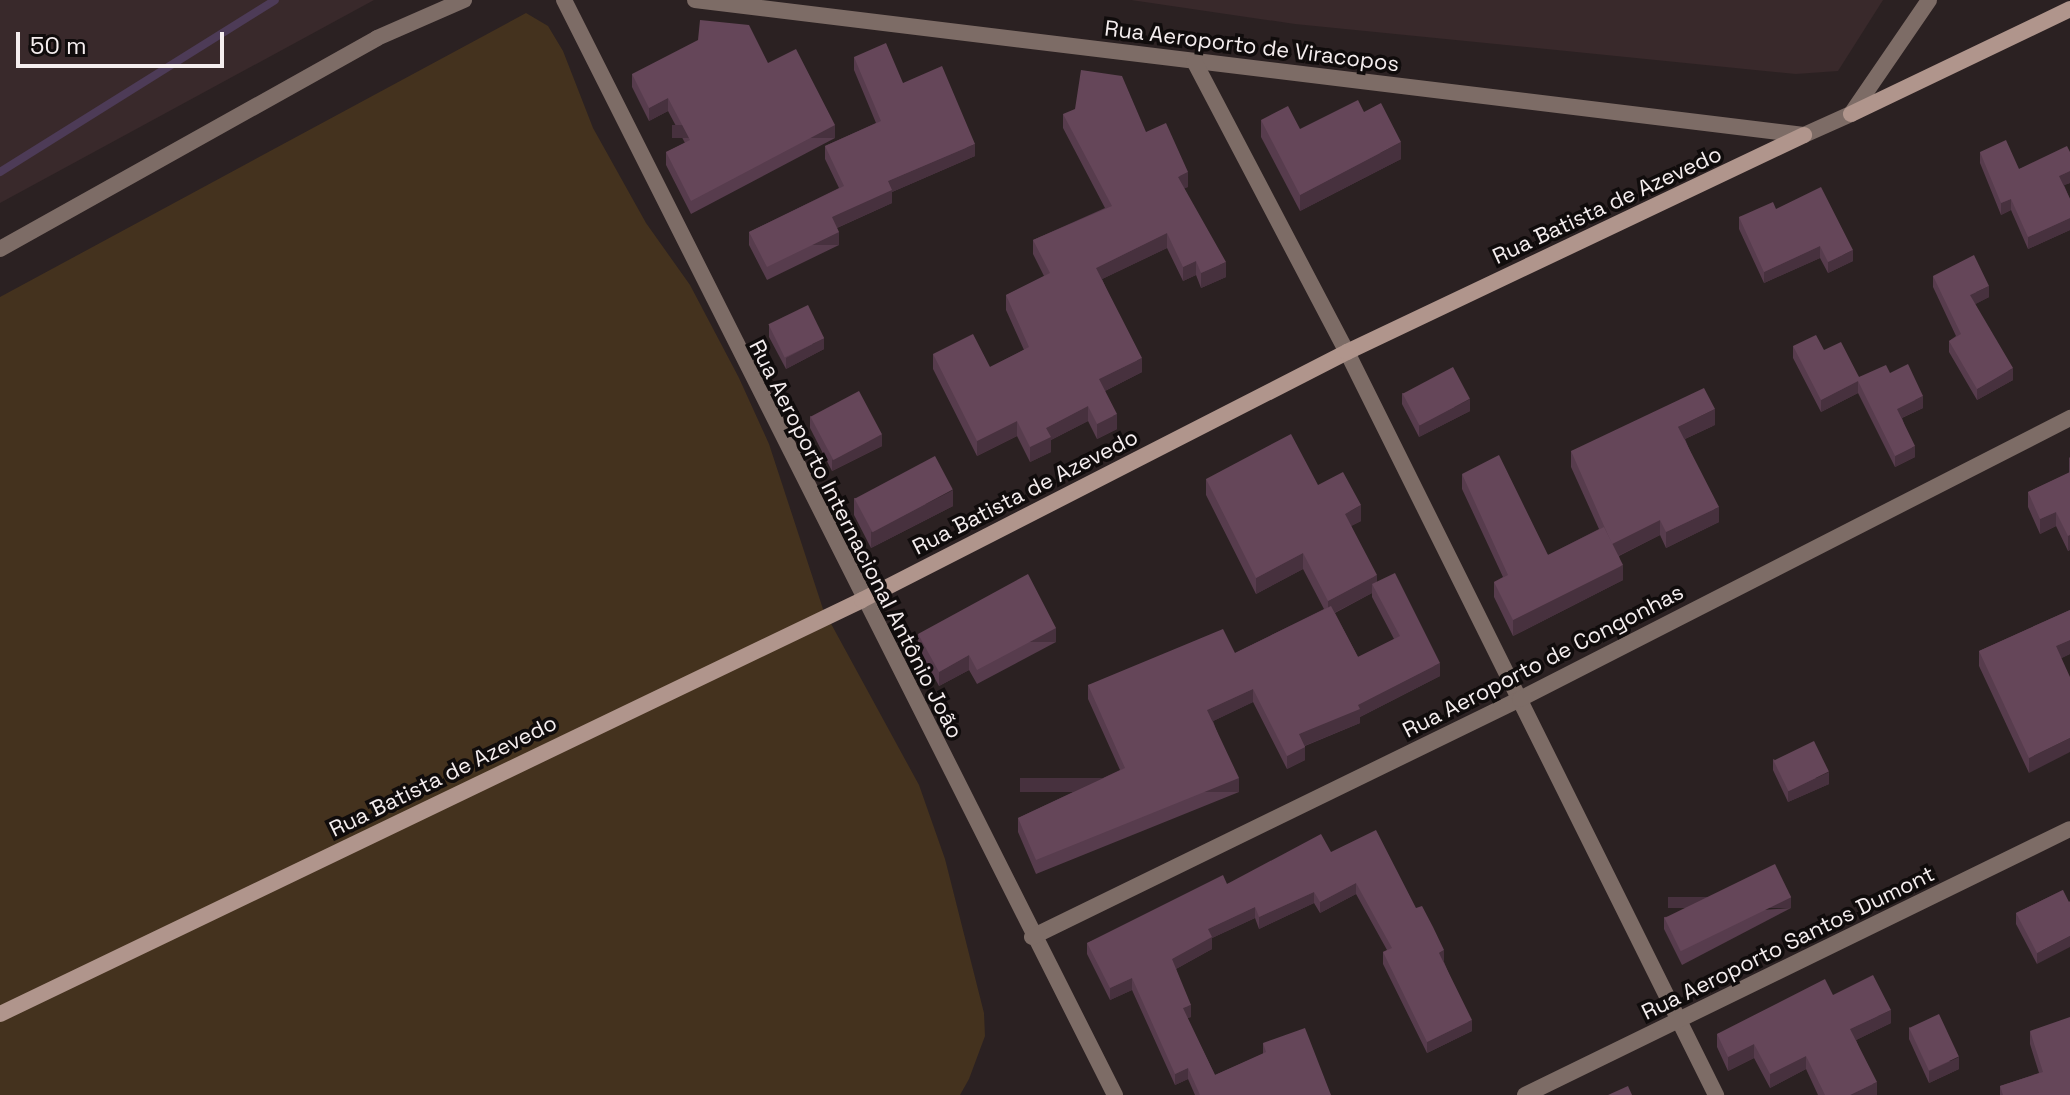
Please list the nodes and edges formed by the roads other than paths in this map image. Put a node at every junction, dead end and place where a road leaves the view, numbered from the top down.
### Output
1 (464, 0) edge
2 (564, 0) edge
3 (695, 0) edge
4 (1929, 0) edge
5 (2070, 9) edge
6 (1194, 61) junction
7 (1851, 114) junction
8 (1804, 135) junction
9 (0, 249) edge
10 (1347, 352) junction
11 (2070, 418) edge
12 (862, 600) junction
13 (1520, 699) junction
14 (2070, 829) edge
15 (1032, 937) junction
16 (0, 1014) edge
17 (1681, 1020) junction
18 (1115, 1095) edge
19 (1525, 1095) edge
20 (1716, 1095) edge

1 - 9 street
2 - 12 street, Rua Aeroporto Internacional Antônio João
3 - 6 street, Rua Aeroporto de Viracopos
4 - 7 street
5 - 7 street, Rua Batista de Azevedo
6 - 8 street, Rua Aeroporto de Viracopos
6 - 10 street
7 - 8 street, Rua Batista de Azevedo
8 - 10 street, Rua Batista de Azevedo
10 - 12 street, Rua Batista de Azevedo
10 - 13 street
11 - 13 street, Rua Aeroporto de Congonhas
12 - 15 street, Rua Aeroporto Internacional Antônio João
12 - 16 street, Rua Batista de Azevedo
13 - 15 street, Rua Aeroporto de Congonhas
13 - 17 street
14 - 17 street, Rua Aeroporto Santos Dumont
15 - 18 street, Rua Aeroporto Internacional Antônio João
17 - 19 street, Rua Aeroporto Santos Dumont
17 - 20 street

